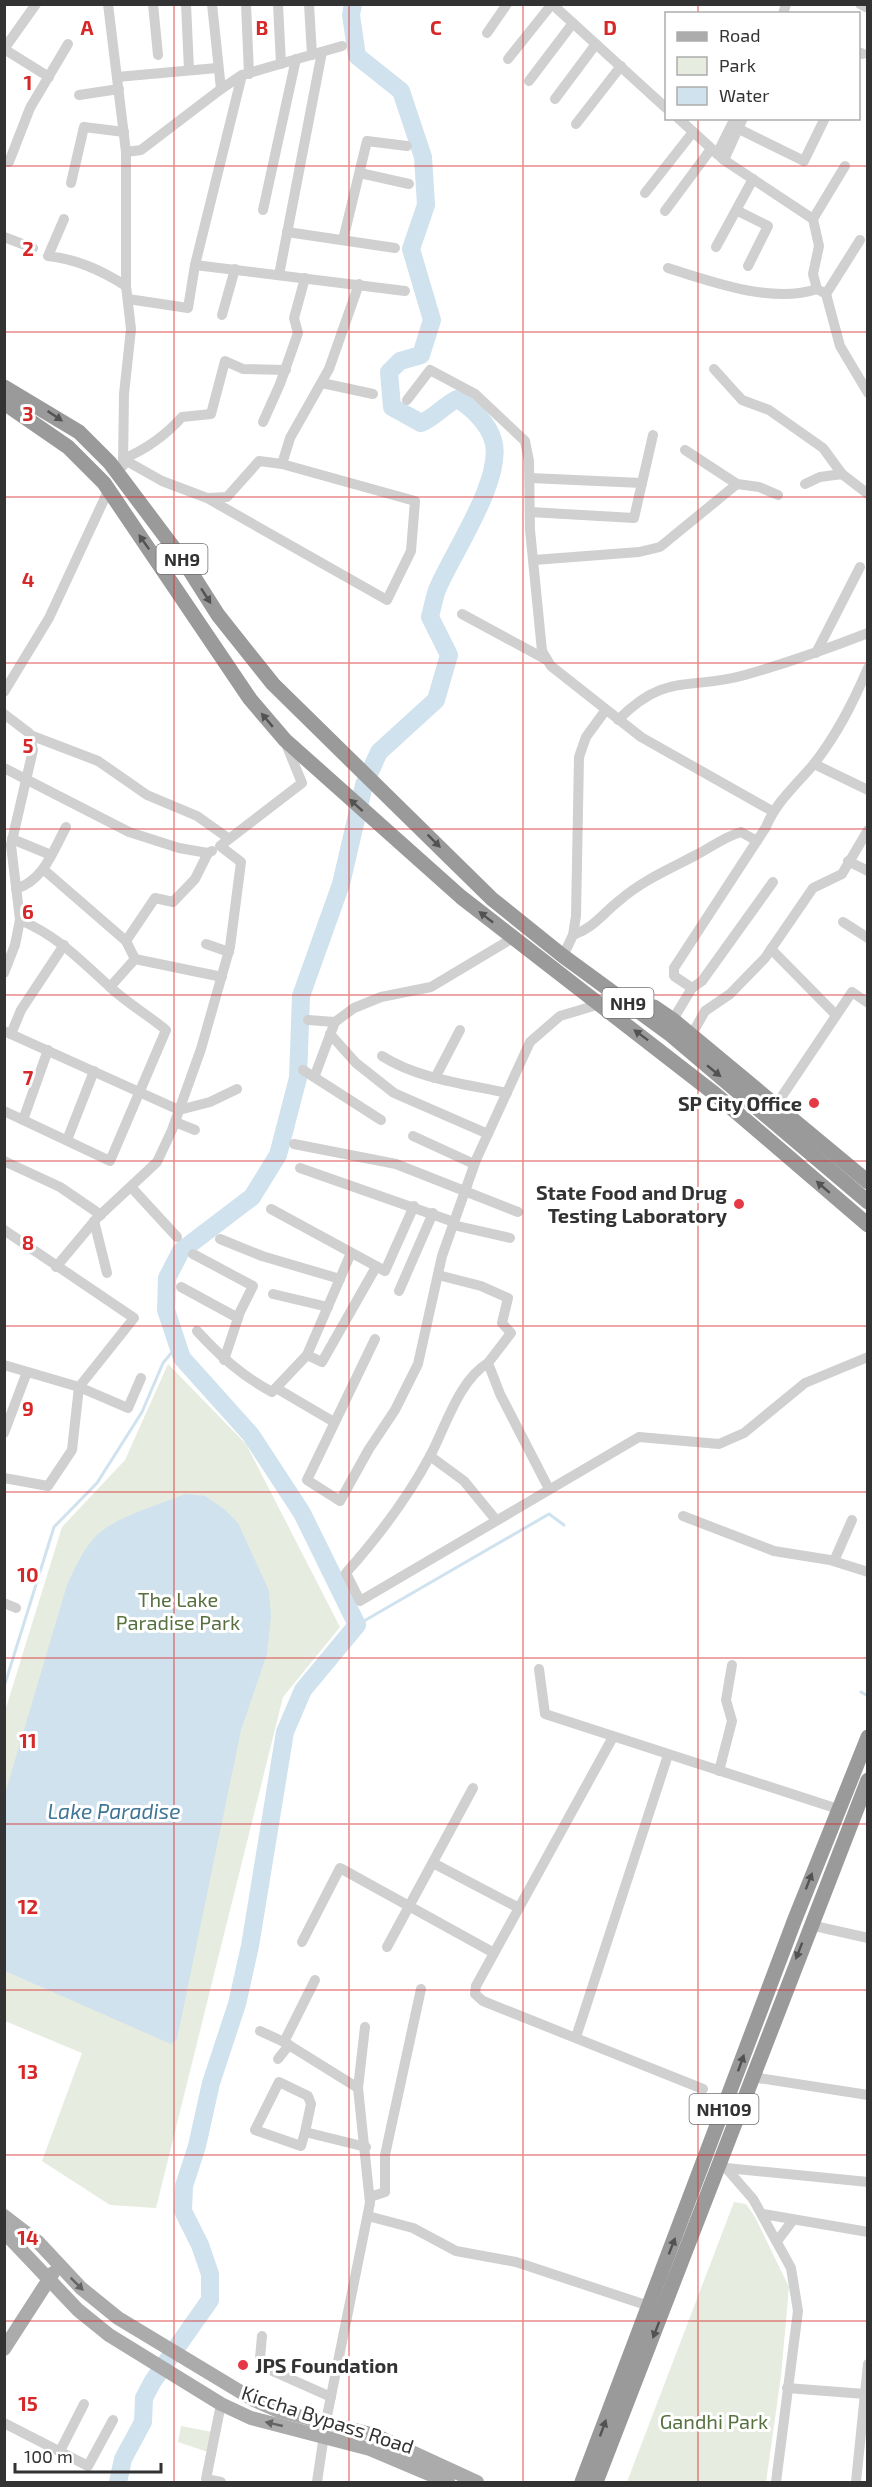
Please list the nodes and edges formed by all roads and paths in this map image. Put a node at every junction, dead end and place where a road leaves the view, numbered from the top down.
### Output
1 (36, 4) edge
2 (108, 4) edge
3 (153, 4) edge
4 (186, 4) edge
5 (212, 4) edge
6 (246, 4) edge
7 (278, 4) edge
8 (309, 4) edge
9 (507, 4) edge
10 (552, 4) edge
11 (860, 4) edge
12 (867, 8) edge
13 (573, 23) junction
14 (487, 33) dead end
15 (68, 44) dead end
16 (596, 44) junction
17 (342, 46) dead end
18 (317, 53) junction
19 (158, 55) dead end
20 (296, 59) junction
21 (508, 59) dead end
22 (281, 64) junction
23 (621, 66) junction
24 (217, 68) junction
25 (189, 70) junction
26 (245, 74) junction
27 (117, 76) junction
28 (49, 77) junction
29 (529, 81) dead end
30 (118, 89) junction
31 (221, 89) junction
32 (80, 95) dead end
33 (555, 99) dead end
34 (665, 107) edge
35 (680, 120) edge
36 (824, 120) dead end
37 (739, 122) edge
38 (576, 124) dead end
39 (124, 132) junction
40 (693, 132) junction
41 (407, 146) dead end
42 (126, 152) junction
43 (717, 154) junction
44 (9, 162) dead end
45 (845, 166) dead end
46 (360, 172) junction
47 (753, 179) junction
48 (70, 183) dead end
49 (409, 184) dead end
50 (645, 193) dead end
51 (263, 210) dead end
52 (665, 211) dead end
53 (738, 211) junction
54 (64, 219) dead end
55 (813, 219) junction
56 (287, 232) junction
57 (4, 237) edge
58 (343, 240) junction
59 (860, 240) dead end
60 (716, 247) dead end
61 (33, 248) dead end
62 (395, 248) dead end
63 (195, 265) junction
64 (748, 266) dead end
65 (668, 268) dead end
66 (235, 269) junction
67 (279, 275) junction
68 (305, 278) junction
69 (359, 284) junction
70 (126, 286) junction
71 (405, 291) dead end
72 (821, 292) junction
73 (128, 298) junction
74 (222, 315) dead end
75 (286, 369) junction
76 (714, 369) dead end
77 (322, 383) junction
78 (4, 387) edge
79 (867, 393) edge
80 (373, 394) dead end
81 (408, 400) dead end
82 (4, 403) edge
83 (263, 422) dead end
84 (653, 435) dead end
85 (685, 450) dead end
86 (123, 459) junction
87 (282, 464) junction
88 (842, 474) junction
89 (123, 478) junction
90 (530, 478) junction
91 (642, 483) junction
92 (737, 484) junction
93 (805, 484) dead end
94 (109, 489) junction
95 (867, 494) edge
96 (778, 495) dead end
97 (207, 498) junction
98 (530, 512) junction
99 (534, 560) junction
100 (860, 567) dead end
101 (462, 614) dead end
102 (867, 633) edge
103 (816, 653) junction
104 (548, 660) junction
105 (867, 668) edge
106 (4, 692) edge
107 (604, 711) junction
108 (4, 714) edge
109 (618, 720) junction
110 (30, 735) junction
111 (285, 741) junction
112 (814, 764) junction
113 (4, 768) edge
114 (25, 778) junction
115 (867, 790) edge
116 (772, 811) junction
117 (66, 827) dead end
118 (867, 830) edge
119 (228, 838) junction
120 (12, 840) junction
121 (757, 840) junction
122 (220, 846) junction
123 (208, 854) junction
124 (51, 855) junction
125 (848, 861) junction
126 (43, 869) junction
127 (867, 871) edge
128 (773, 882) dead end
129 (16, 889) junction
130 (21, 920) junction
131 (843, 922) dead end
132 (573, 935) junction
133 (513, 938) junction
134 (867, 938) edge
135 (126, 941) junction
136 (206, 944) dead end
137 (64, 945) junction
138 (771, 949) junction
139 (229, 952) junction
140 (135, 959) junction
141 (558, 962) junction
142 (4, 973) edge
143 (222, 977) junction
144 (110, 987) junction
145 (692, 988) junction
146 (867, 1003) edge
147 (600, 1004) junction
148 (836, 1015) junction
149 (308, 1020) dead end
150 (335, 1022) junction
151 (669, 1026) junction
152 (460, 1030) dead end
153 (8, 1032) edge
154 (330, 1034) junction
155 (688, 1040) junction
156 (48, 1050) junction
157 (382, 1056) dead end
158 (303, 1070) dead end
159 (94, 1071) junction
160 (315, 1075) junction
161 (435, 1078) junction
162 (237, 1089) dead end
163 (140, 1092) junction
164 (507, 1093) junction
165 (179, 1110) junction
166 (773, 1110) junction
167 (4, 1111) edge
168 (23, 1120) junction
169 (381, 1120) dead end
170 (175, 1122) junction
171 (195, 1130) dead end
172 (488, 1134) junction
173 (413, 1136) dead end
174 (67, 1140) junction
175 (294, 1144) dead end
176 (4, 1161) edge
177 (474, 1164) junction
178 (300, 1168) dead end
179 (867, 1182) edge
180 (131, 1187) junction
181 (465, 1191) junction
182 (865, 1196) edge
183 (414, 1206) junction
184 (271, 1209) dead end
185 (518, 1212) dead end
186 (433, 1213) junction
187 (97, 1218) junction
188 (453, 1223) junction
189 (867, 1225) edge
190 (4, 1230) edge
191 (177, 1237) dead end
192 (510, 1238) dead end
193 (220, 1239) dead end
194 (351, 1253) junction
195 (193, 1254) dead end
196 (56, 1266) junction
197 (376, 1267) junction
198 (107, 1273) dead end
199 (438, 1275) junction
200 (340, 1279) junction
201 (181, 1287) dead end
202 (399, 1291) dead end
203 (273, 1294) dead end
204 (328, 1307) junction
205 (238, 1318) junction
206 (197, 1331) dead end
207 (375, 1339) dead end
208 (307, 1355) junction
209 (867, 1358) edge
210 (224, 1360) junction
211 (488, 1363) junction
212 (4, 1365) edge
213 (27, 1372) junction
214 (141, 1378) dead end
215 (79, 1387) junction
216 (276, 1388) junction
217 (334, 1422) junction
218 (4, 1433) edge
219 (430, 1456) junction
220 (4, 1478) edge
221 (549, 1489) junction
222 (684, 1516) dead end
223 (495, 1520) junction
224 (852, 1520) dead end
225 (834, 1562) junction
226 (867, 1572) edge
227 (4, 1603) edge
228 (16, 1608) dead end
229 (732, 1665) dead end
230 (539, 1669) dead end
231 (613, 1737) junction
232 (867, 1737) edge
233 (668, 1755) junction
234 (719, 1771) junction
235 (867, 1780) edge
236 (473, 1788) dead end
237 (838, 1809) junction
238 (823, 1845) junction
239 (839, 1852) junction
240 (433, 1863) junction
241 (410, 1906) junction
242 (519, 1908) junction
243 (795, 1919) junction
244 (810, 1924) junction
245 (867, 1938) edge
246 (302, 1942) dead end
247 (387, 1947) dead end
248 (494, 1953) junction
249 (315, 1980) dead end
250 (421, 1989) dead end
251 (365, 2027) dead end
252 (260, 2031) dead end
253 (576, 2037) junction
254 (286, 2043) junction
255 (278, 2059) dead end
256 (752, 2077) junction
257 (358, 2088) junction
258 (703, 2089) dead end
259 (867, 2096) edge
260 (305, 2132) junction
261 (366, 2147) junction
262 (716, 2165) junction
263 (867, 2182) edge
264 (370, 2197) junction
265 (763, 2214) junction
266 (4, 2216) edge
267 (368, 2216) junction
268 (793, 2220) junction
269 (4, 2232) edge
270 (867, 2232) edge
271 (778, 2240) junction
272 (60, 2266) junction
273 (47, 2279) junction
274 (649, 2306) junction
275 (262, 2336) dead end
276 (4, 2349) edge
277 (867, 2364) edge
278 (787, 2388) junction
279 (865, 2394) junction
280 (331, 2397) junction
281 (84, 2404) dead end
282 (221, 2404) junction
283 (113, 2420) dead end
284 (865, 2420) edge
285 (4, 2423) edge
286 (325, 2428) junction
287 (60, 2451) junction
288 (590, 2462) junction
289 (452, 2479) edge
290 (202, 2481) edge
291 (221, 2482) edge
292 (317, 2482) edge
293 (477, 2482) edge
294 (574, 2482) edge
295 (582, 2482) edge
296 (596, 2482) edge
297 (776, 2482) edge
298 (856, 2482) edge

1 - 28 street
2 - 27 street
3 - 19 street
4 - 25 street
5 - 24 street
6 - 26 street
7 - 22 street
8 - 18 street
9 - 14 street
10 - 13 street
10 - 21 street
11 - 12 street
13 - 16 street
13 - 29 street
15 - 28 street
16 - 23 street
16 - 33 street
17 - 18 street
18 - 20 street
18 - 56 street
20 - 22 street
20 - 51 street
22 - 26 street
23 - 34 street
23 - 38 street
24 - 25 street
24 - 31 street
25 - 27 street
26 - 31 street
26 - 63 street
27 - 30 street
28 - 44 street
30 - 32 street
30 - 39 street
31 - 42 street
35 - 40 street
36 - 37 street
37 - 43 street
39 - 42 street
39 - 48 street
40 - 43 street
40 - 50 street
41 - 46 street
42 - 70 street
43 - 47 street
43 - 52 street
45 - 55 street
46 - 49 street
46 - 58 street
47 - 53 street
47 - 55 street
53 - 60 street
53 - 64 street
54 - 70 street
55 - 72 street
56 - 58 street
56 - 67 street
57 - 61 street
58 - 62 street
59 - 72 street
63 - 66 street
63 - 73 street
65 - 72 street
66 - 67 street
66 - 74 street
67 - 68 street
68 - 69 street
68 - 75 street
69 - 71 street
69 - 77 street
70 - 73 street
72 - 79 street
73 - 86 street
75 - 83 street
75 - 86 street
76 - 88 street
77 - 80 street
77 - 87 street
78 -> 89 highway, NH9
81 - 90 street
82 - 94 highway, NH9
84 - 91 street
85 - 92 street
86 - 89 street
86 - 97 street
87 - 97 street
87 - 97 street
88 - 93 street
88 - 95 street
89 -> 141 highway, NH9
90 - 91 street
90 - 98 street
91 - 98 street
92 - 96 street
92 - 99 street
94 - 106 street
111 -> 94 highway, NH9
98 - 99 street
99 - 104 street
100 - 103 street
101 - 104 street
102 - 103 street
103 - 109 street
104 - 107 street
105 - 112 street
107 - 109 street
107 - 132 street
108 - 110 street
109 - 116 street
110 - 114 street
110 - 119 street
111 - 119 street
133 -> 111 highway, NH9
112 - 115 street
112 - 116 street
113 - 114 street
114 - 120 street
114 - 123 street
116 - 121 street
117 - 124 street
118 - 125 street
119 - 122 street
120 - 124 street
120 - 129 street
121 - 132 street
121 - 145 street
122 - 123 street
122 - 139 street
123 - 135 street
124 - 126 street
125 - 127 street
125 - 138 street
126 - 129 street
126 - 135 street
128 - 145 street
129 - 130 street
130 - 137 street
130 - 142 street
131 - 134 street
132 - 141 street
133 - 141 highway, NH9
133 - 150 street
135 - 140 street
136 - 139 street
137 - 144 street
137 - 153 street
138 - 148 street
138 - 155 street
139 - 143 street
140 - 143 street
140 - 144 street
141 - 147 highway, NH9
141 - 151 highway, NH9
143 - 165 street
144 - 163 street
145 - 151 street
146 - 148 street
147 - 164 street
189 -> 147 highway, NH9
148 - 166 street
149 - 150 street
150 - 154 street
151 - 155 highway, NH9
152 - 161 street
153 - 156 street
154 - 160 street
154 - 172 street
155 -> 166 highway, NH9
156 - 159 street
156 - 168 street
157 - 161 street
158 - 160 street
159 - 163 street
159 - 174 street
160 - 169 street
161 - 164 street
162 - 165 street
163 - 165 street
163 - 174 street
164 - 172 street
165 - 170 street
166 - 179 highway
166 - 182 highway, NH9
167 - 168 street
168 - 174 street
170 - 171 street
170 - 180 street
172 - 177 street
173 - 177 street
175 - 181 street
176 - 187 street
177 - 181 street
178 - 183 street
180 - 187 street
180 - 191 street
181 - 185 street
181 - 188 street
183 - 186 street
183 - 197 street
184 - 194 street
186 - 188 street
186 - 202 street
187 - 196 street
187 - 198 street
188 - 192 street
188 - 199 street
190 - 196 street
193 - 200 street
194 - 197 street
194 - 200 street
195 - 205 street
196 - 215 street
197 - 208 street
199 - 211 street
199 - 217 street
200 - 204 street
201 - 205 street
203 - 204 street
204 - 208 street
205 - 210 street
206 - 210 street
207 - 217 street
208 - 216 street
209 - 221 street
210 - 216 street
211 - 219 street
211 - 221 street
212 - 213 street
213 - 215 street
213 - 218 street
214 - 215 street
215 - 220 street
216 - 217 street
219 - 223 street
219 - 223 street
221 - 223 street
222 - 225 street
224 - 225 street
225 - 226 street
227 - 228 street
229 - 234 street
230 - 231 street
231 - 233 street
231 - 242 street
232 - 237 highway, NH109
233 - 234 street
233 - 253 street
234 - 237 street
235 - 239 highway, NH109
236 - 240 street
237 - 238 highway, NH109
238 - 239 highway
243 -> 238 highway, NH109
239 - 244 highway, NH109
240 - 241 street
240 - 242 street
241 - 246 street
241 - 247 street
241 - 248 street
242 - 248 street
243 - 244 highway
262 -> 243 highway, NH109
244 - 245 street
244 -> 256 highway, NH109
248 - 253 street
249 - 254 street
250 - 264 street
251 - 257 street
252 - 254 street
253 - 258 street
254 - 255 street
254 - 257 street
256 - 259 street
256 - 262 highway, NH109
257 - 261 street
260 - 260 street
260 - 261 street
261 - 264 street
262 - 263 street
262 - 265 street
274 -> 262 highway, NH109
262 -> 296 highway, NH109
264 - 267 street
265 - 268 street
265 - 271 street
266 - 272 main road
267 - 274 street
267 - 280 street
268 - 270 street
268 - 271 street
269 - 273 main road, Kiccha Bypass Road
271 - 278 street
272 - 273 main road
272 -> 286 main road
273 - 276 main road
273 - 282 main road, Kiccha Bypass Road
288 -> 274 highway, NH109
275 - 280 street
277 - 279 street
278 - 279 street
278 - 297 street
279 - 284 street
280 - 286 street
281 - 287 street
286 -> 282 main road, Kiccha Bypass Road
282 - 290 street
283 - 287 street
284 - 298 street
285 - 287 street
286 - 289 main road, Kiccha Bypass Road
286 - 292 street
288 - 294 main road
288 - 295 highway, NH109
289 - 293 main road, Kiccha Bypass Road
290 - 291 street

